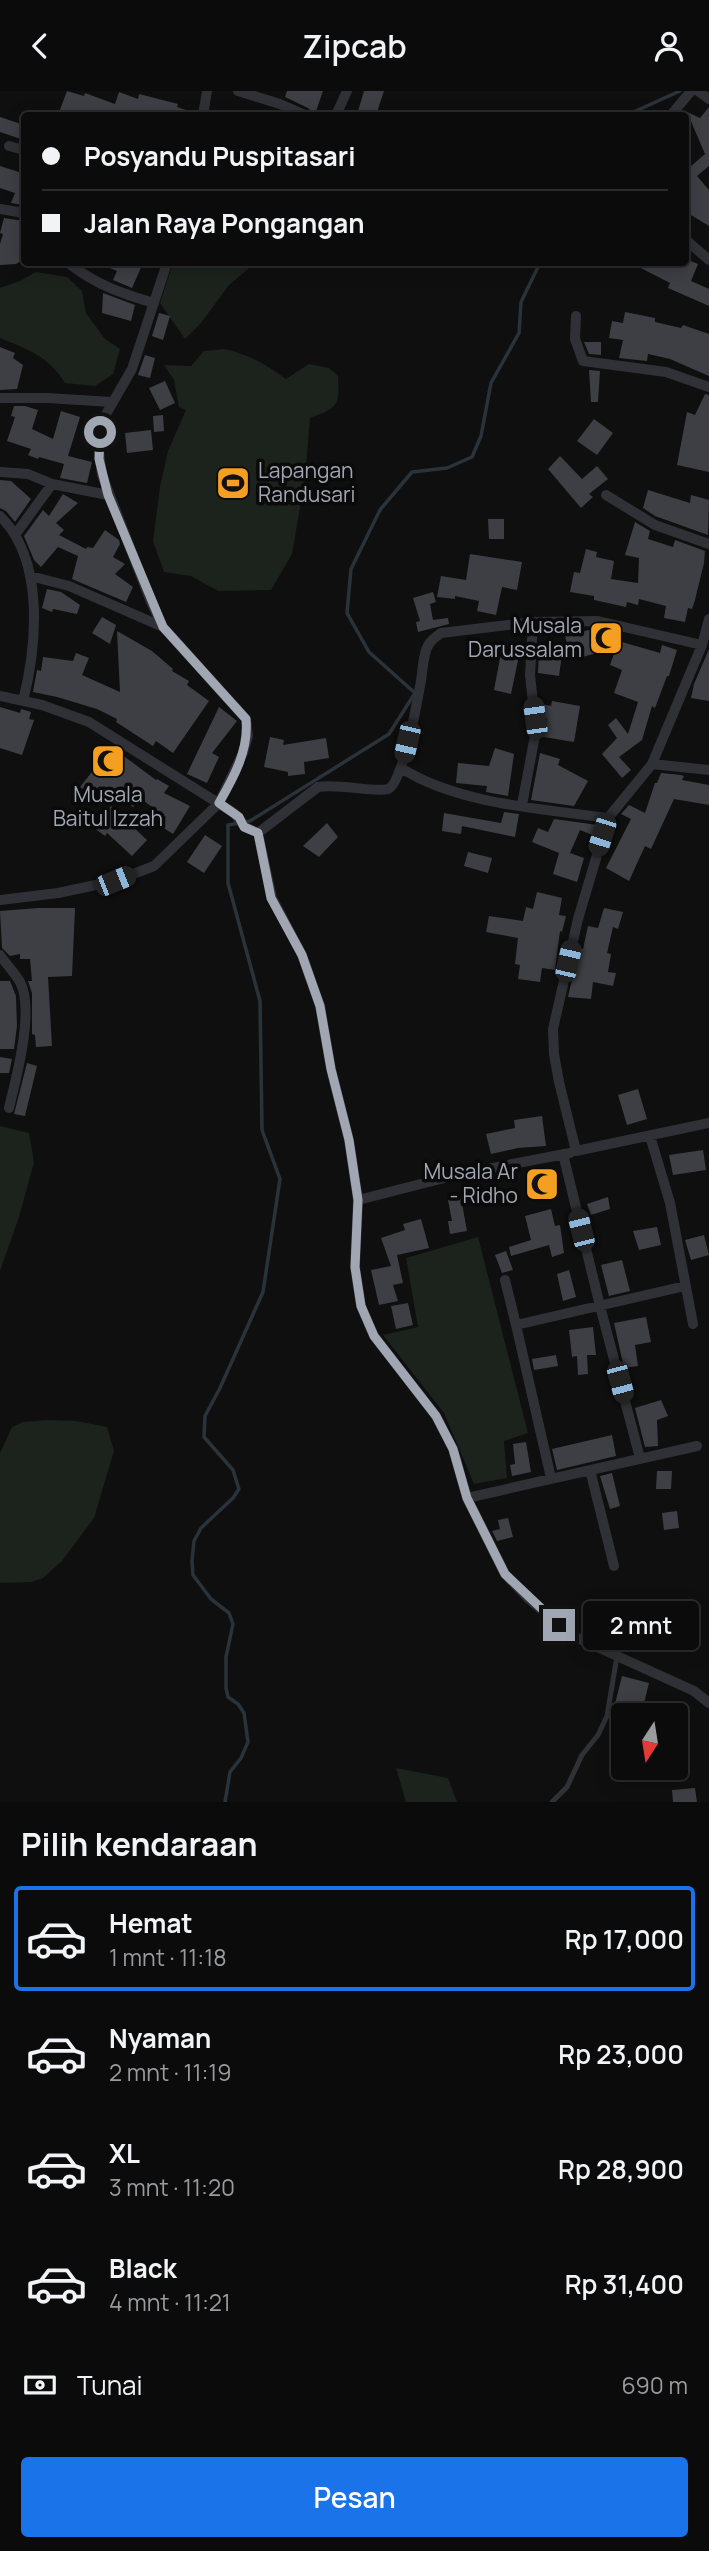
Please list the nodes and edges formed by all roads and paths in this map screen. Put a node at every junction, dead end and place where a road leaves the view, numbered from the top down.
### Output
1 (207, 91) edge
2 (238, 91) edge
3 (347, 91) edge
4 (691, 91) edge
5 (698, 91) edge
6 (709, 99) edge
7 (204, 112) edge
8 (299, 112) edge
9 (337, 112) edge
10 (674, 112) edge
11 (9, 146) dead end
12 (21, 150) edge
13 (0, 209) edge
14 (21, 212) edge
15 (689, 243) edge
16 (709, 260) edge
17 (72, 266) edge
18 (166, 266) edge
19 (155, 303) junction
20 (576, 316) dead end
21 (709, 387) edge
22 (0, 398) edge
23 (112, 402) junction
24 (0, 472) edge
25 (52, 484) junction
26 (108, 495) junction
27 (606, 495) dead end
28 (0, 516) edge
29 (15, 535) junction
30 (709, 544) edge
31 (30, 576) junction
32 (709, 619) edge
33 (533, 622) junction
34 (163, 627) junction
35 (705, 639) edge
36 (0, 696) edge
37 (23, 701) junction
38 (652, 764) junction
39 (401, 768) junction
40 (709, 770) edge
41 (219, 803) junction
42 (522, 805) junction
43 (608, 818) junction
44 (258, 833) junction
45 (0, 901) edge
46 (0, 955) edge
47 (9, 1108) dead end
48 (709, 1123) edge
49 (650, 1136) junction
50 (576, 1151) junction
51 (563, 1154) junction
52 (358, 1200) junction
53 (505, 1280) dead end
54 (685, 1286) junction
55 (600, 1306) junction
56 (693, 1324) dead end
57 (516, 1325) junction
58 (696, 1446) dead end
59 (640, 1458) junction
60 (590, 1470) junction
61 (551, 1478) junction
62 (467, 1498) junction
63 (614, 1566) dead end
64 (617, 1656) junction
65 (709, 1703) edge
66 (552, 1802) edge

1 - 7 street
2 - 8 street
3 - 9 street
4 - 10 street
5 - 6 street
11 - 12 street
13 - 14 street
15 - 16 street
17 - 19 street
18 - 19 street
19 - 23 street
20 - 21 street
22 - 23 street
23 - 26 street
24 - 25 street
25 - 26 street
25 - 29 street
26 - 34 street
27 - 30 street
28 - 29 street
29 - 31 street
31 - 34 street
31 - 37 street
32 - 35 street
33 - 35 street
33 - 39 street
33 - 42 street
34 - 41 street
35 - 38 street
36 - 37 street
37 - 41 street
38 - 40 street
38 - 43 street
39 - 42 street
39 - 44 street
41 - 44 street
41 - 45 street
42 - 43 street
43 - 50 street
44 - 52 street
46 - 47 street
48 - 49 street
49 - 50 street
49 - 54 street
50 - 51 street
51 - 52 street
51 - 55 street
52 - 62 street
53 - 57 street
54 - 55 street
54 - 56 street
55 - 57 street
55 - 59 street
57 - 61 street
58 - 59 street
59 - 60 street
60 - 61 street
60 - 63 street
61 - 62 street
62 - 64 street
64 - 65 street
64 - 66 lane

